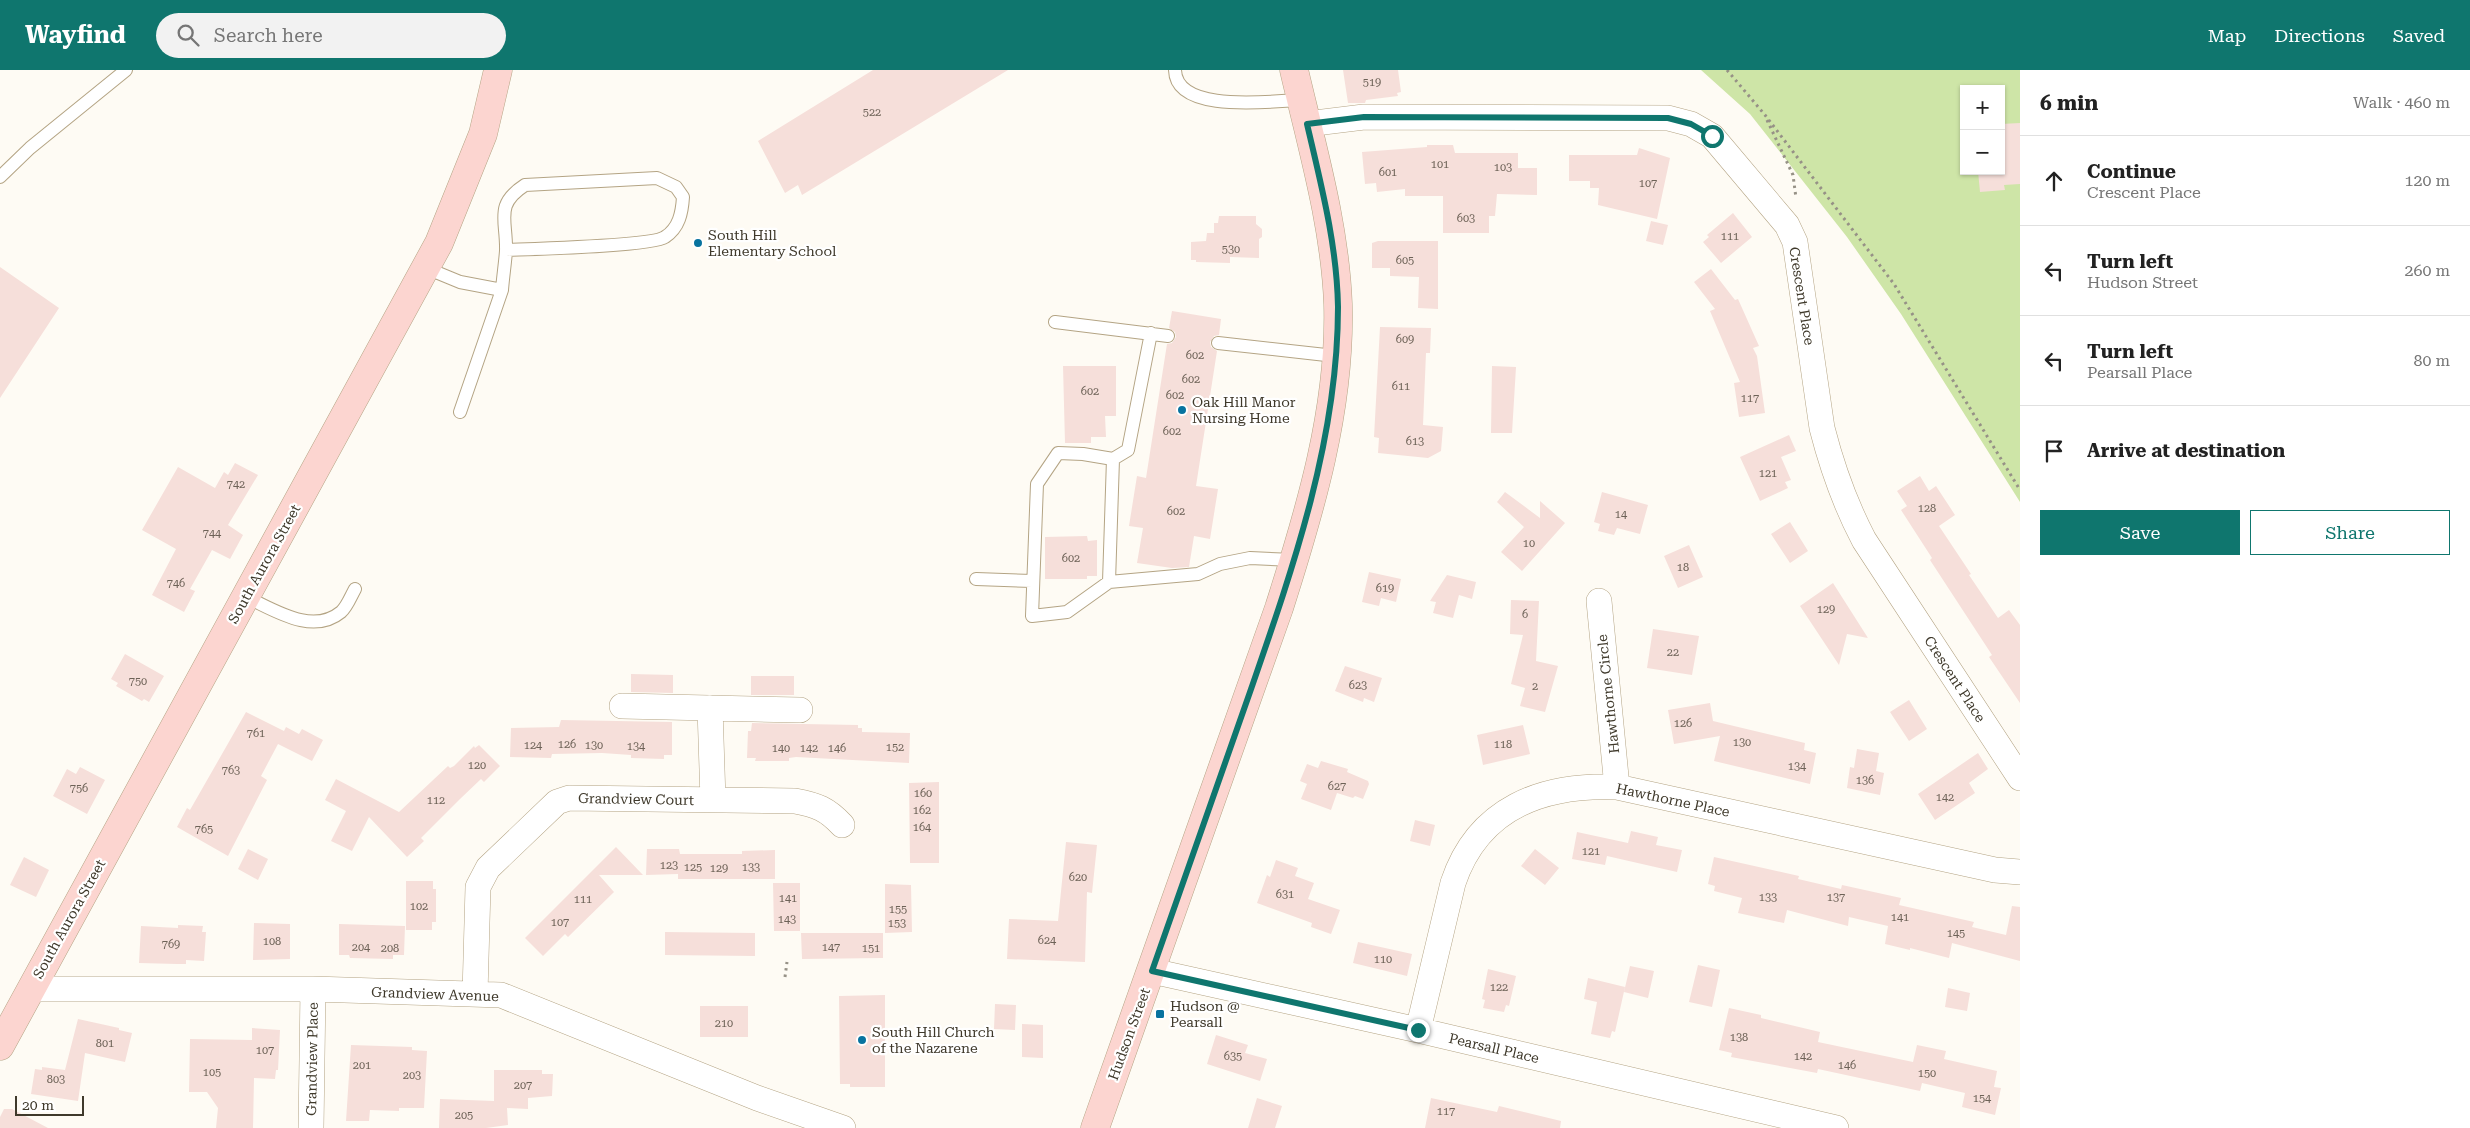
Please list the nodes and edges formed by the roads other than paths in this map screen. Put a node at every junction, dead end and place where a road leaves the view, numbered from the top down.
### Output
1 (126, 70) edge
2 (498, 70) edge
3 (1175, 70) edge
4 (1294, 70) edge
5 (1304, 112) junction
6 (0, 177) edge
7 (506, 250) junction
8 (426, 268) junction
9 (502, 290) junction
10 (1055, 322) dead end
11 (1151, 333) junction
12 (1168, 336) dead end
13 (1218, 343) dead end
14 (1335, 356) junction
15 (460, 412) dead end
16 (1114, 459) junction
17 (1294, 560) junction
18 (976, 578) dead end
19 (1032, 581) junction
20 (1109, 582) junction
21 (356, 589) dead end
22 (246, 597) junction
23 (1599, 601) dead end
24 (622, 706) dead end
25 (710, 708) junction
26 (800, 710) dead end
27 (2020, 778) edge
28 (1617, 787) junction
29 (713, 800) junction
30 (842, 826) dead end
31 (2020, 872) edge
32 (1152, 971) junction
33 (31, 989) junction
34 (313, 989) junction
35 (474, 994) junction
36 (1418, 1030) junction
37 (0, 1046) edge
38 (311, 1128) edge
39 (843, 1128) edge
40 (1095, 1128) edge
41 (1836, 1128) edge

1 - 6 lane
2 - 8 main road, South Aurora Street
3 - 5 lane
4 - 5 main road, Hudson Street
5 - 14 main road, Hudson Street
5 - 27 street, Crescent Place
7 - 7 lane
7 - 9 lane
8 - 9 lane
8 - 22 main road, South Aurora Street
9 - 15 lane
10 - 11 lane
11 - 12 lane
11 - 16 lane
13 - 14 lane
14 - 17 main road, Hudson Street
16 - 19 lane
16 - 20 lane
17 - 20 lane
17 - 32 main road, Hudson Street
18 - 19 lane
19 - 20 lane
21 - 22 lane
22 - 33 main road, South Aurora Street
23 - 28 street, Hawthorne Circle
24 - 25 street
25 - 26 street
25 - 29 street
28 - 31 street, Hawthorne Place
28 - 36 street, Hawthorne Place
29 - 30 street, Grandview Court
29 - 35 street, Grandview Court
32 - 36 street, Pearsall Place
32 - 40 main road, Hudson Street
33 - 34 street, Grandview Avenue
33 - 37 main road, South Aurora Street
34 - 35 street, Grandview Avenue
34 - 38 street, Grandview Place
35 - 39 street, Grandview Avenue
36 - 41 street, Pearsall Place

